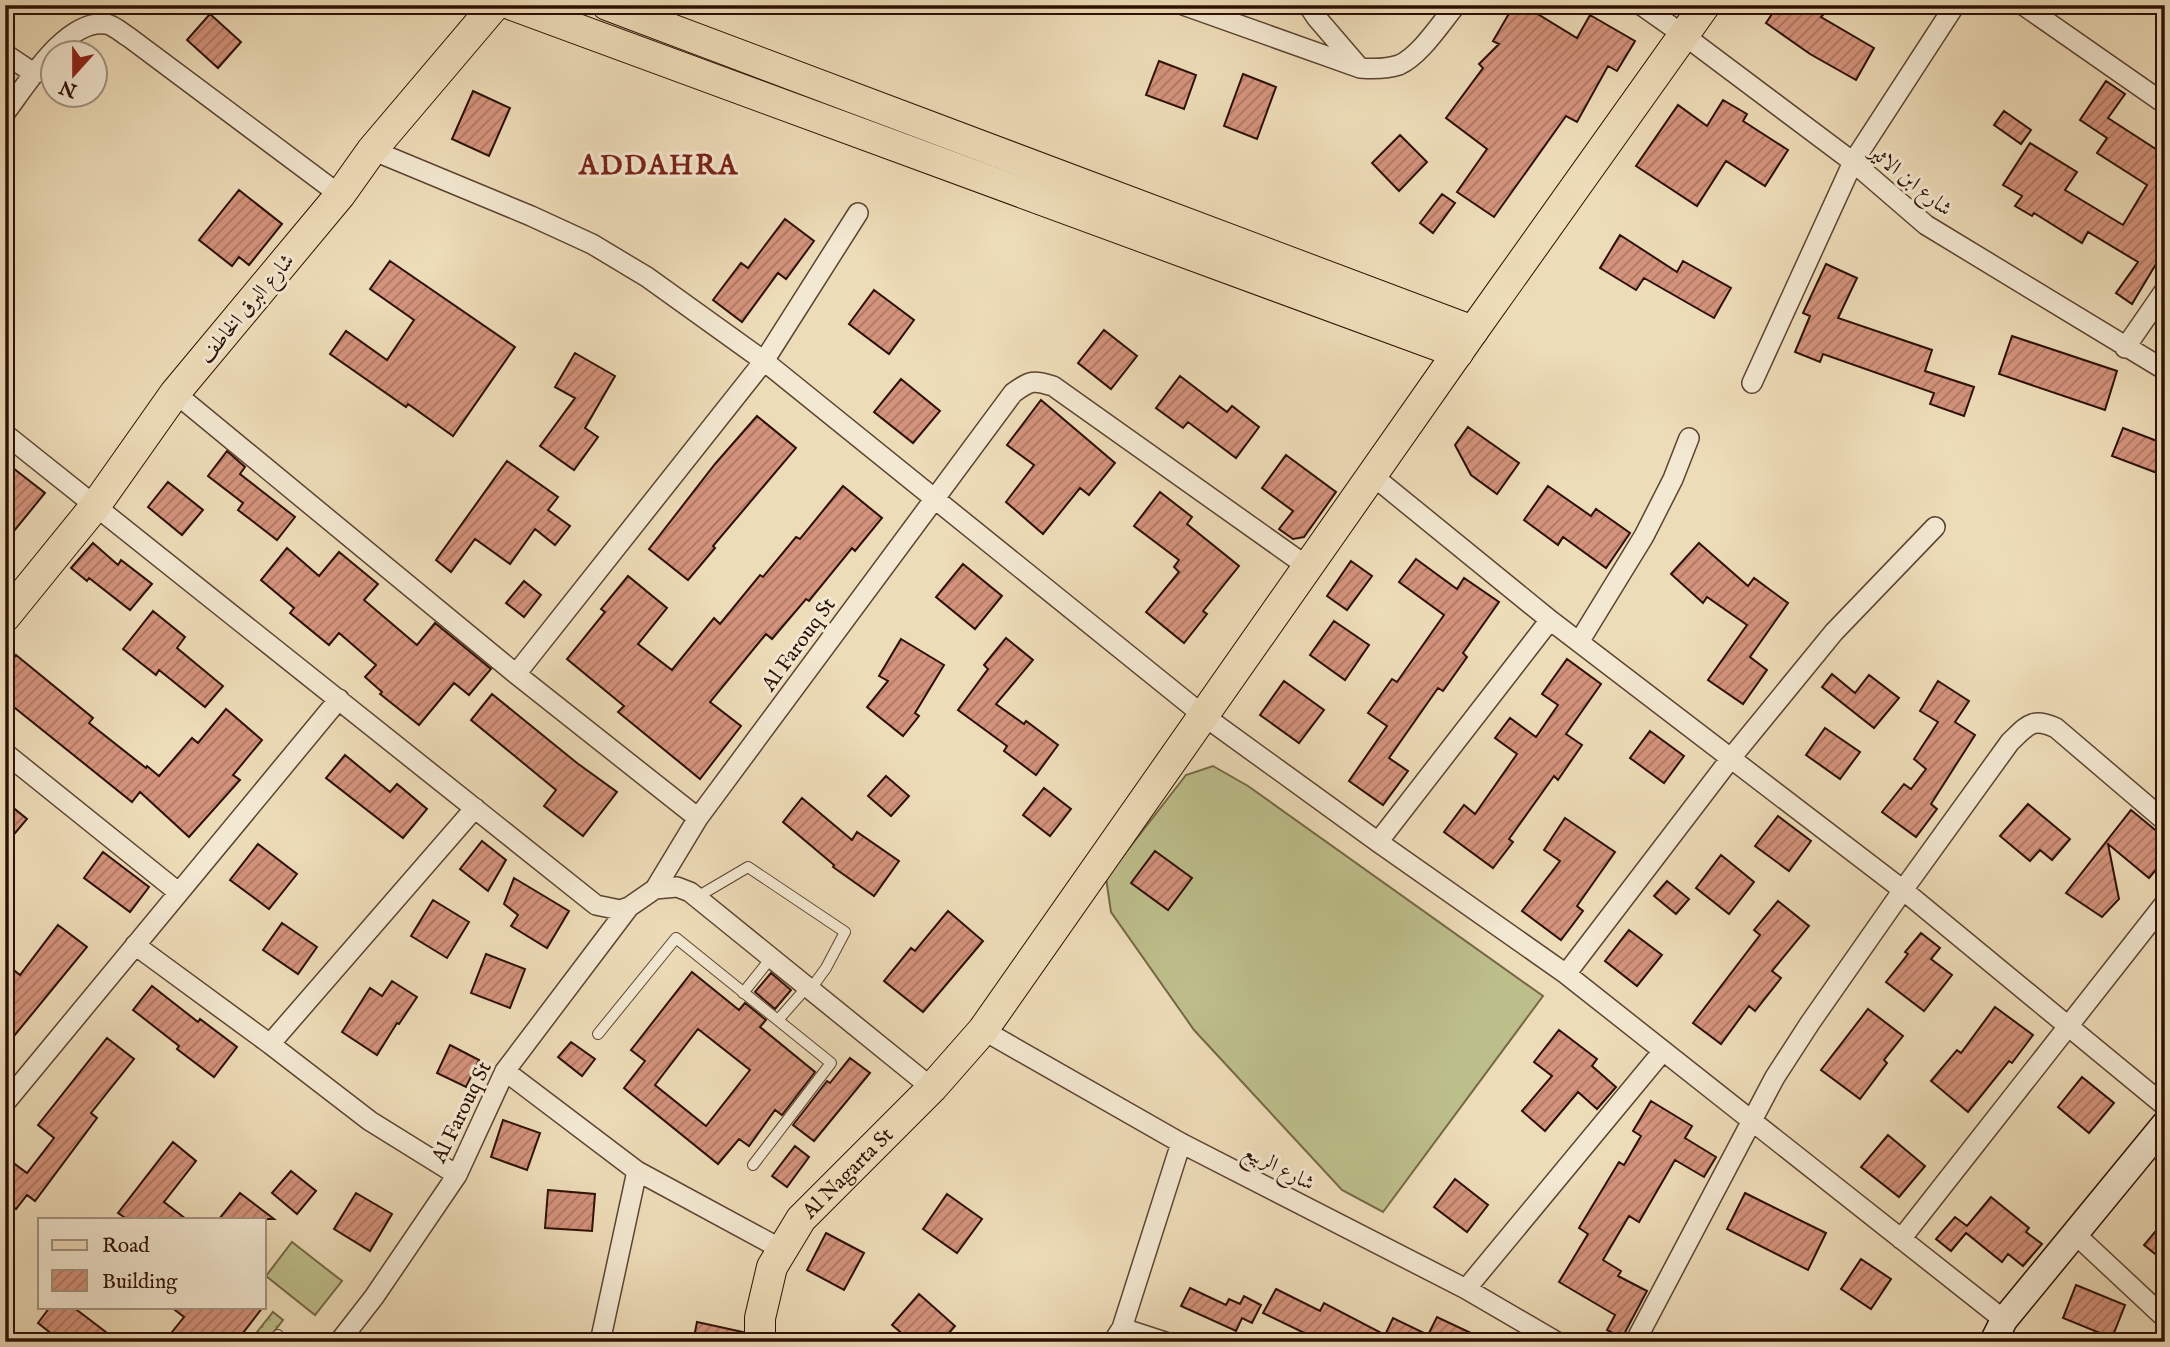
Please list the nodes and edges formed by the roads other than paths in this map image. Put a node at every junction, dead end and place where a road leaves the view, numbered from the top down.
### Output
1 (495, 5) edge
2 (512, 5) edge
3 (607, 5) edge
4 (1183, 5) edge
5 (1308, 5) edge
6 (1456, 5) edge
7 (1641, 5) edge
8 (1705, 5) edge
9 (1955, 5) edge
10 (2024, 5) edge
11 (1685, 36) junction
12 (5, 54) edge
13 (1360, 68) junction
14 (36, 74) junction
15 (2165, 104) edge
16 (5, 113) edge
17 (372, 150) junction
18 (1853, 162) junction
19 (340, 195) junction
20 (859, 213) dead end
21 (2165, 290) edge
22 (1465, 342) junction
23 (2125, 348) junction
24 (764, 361) junction
25 (2165, 370) edge
26 (1752, 383) dead end
27 (175, 393) junction
28 (5, 434) edge
29 (1689, 438) dead end
30 (1373, 476) junction
31 (933, 498) junction
32 (96, 505) junction
33 (1935, 527) dead end
34 (1308, 567) junction
35 (5, 617) edge
36 (1549, 620) junction
37 (1579, 642) junction
38 (516, 674) junction
39 (339, 699) junction
40 (1204, 716) junction
41 (5, 753) edge
42 (1731, 758) junction
43 (475, 808) junction
44 (698, 818) junction
45 (2165, 821) edge
46 (1378, 842) junction
47 (655, 889) junction
48 (1903, 890) junction
49 (178, 892) junction
50 (696, 897) junction
51 (2165, 903) edge
52 (629, 907) junction
53 (135, 945) junction
54 (771, 958) junction
55 (1566, 974) junction
56 (809, 989) junction
57 (743, 993) junction
58 (778, 1020) junction
59 (2067, 1026) junction
60 (983, 1030) junction
61 (598, 1034) dead end
62 (270, 1044) junction
63 (1663, 1051) junction
64 (505, 1071) junction
65 (932, 1088) junction
66 (5, 1104) edge
67 (2165, 1106) edge
68 (1752, 1121) junction
69 (2165, 1124) edge
70 (1181, 1143) junction
71 (753, 1165) dead end
72 (637, 1171) junction
73 (457, 1175) junction
74 (2075, 1234) junction
75 (1901, 1239) junction
76 (783, 1250) junction
77 (1466, 1289) junction
78 (2165, 1318) edge
79 (1998, 1331) edge
80 (1117, 1335) edge
81 (339, 1342) edge
82 (600, 1342) edge
83 (760, 1342) edge
84 (1165, 1342) edge
85 (1557, 1342) edge
86 (1635, 1342) edge

1 - 17 main road, شارع البرق الخاطف
2 - 22 main road
3 - 22 main road
4 - 13 street
5 - 13 street
6 - 13 street
7 - 11 street, شارع ابن الاثير
8 - 11 main road, Al Nagarta St
9 - 18 street
10 - 15 street
11 - 18 street, شارع ابن الاثير
11 - 22 main road, Al Nagarta St
12 - 14 street
14 - 16 street
14 - 19 street
17 - 19 main road, شارع البرق الخاطف
17 - 24 street
18 - 23 street, شارع ابن الاثير
18 - 26 street
19 - 27 main road, شارع البرق الخاطف
20 - 24 street
21 - 23 street
22 - 30 main road, Al Nagarta St
23 - 25 street, شارع ابن الاثير
24 - 31 street
24 - 38 street
27 - 32 main road, شارع البرق الخاطف
27 - 38 street
28 - 32 street
29 - 37 street
30 - 34 main road, Al Nagarta St
30 - 36 street
31 - 34 street, Al Farouq St
31 - 40 street
31 - 44 street, Al Farouq St
32 - 35 main road, شارع البرق الخاطف
32 - 39 street
33 - 42 street
34 - 40 main road, Al Nagarta St
36 - 37 street
36 - 46 street
37 - 42 street
38 - 44 street
39 - 43 street
39 - 49 street
40 - 46 street
40 - 60 main road, Al Nagarta St
41 - 49 street
42 - 48 street
42 - 55 street
43 - 52 street
43 - 62 street
44 - 47 street, Al Farouq St
45 - 48 street
46 - 55 street
47 - 50 street
47 - 52 street, Al Farouq St
48 - 59 street
48 - 68 street
49 - 53 street
50 - 54 street
50 - 56 lane
51 - 59 street
52 - 64 street, Al Farouq St
53 - 62 street
53 - 66 street
54 - 56 street
54 - 57 lane
55 - 63 street
56 - 58 lane
56 - 65 street
57 - 58 lane
57 - 61 lane
58 - 71 lane
59 - 67 street
59 - 75 street
60 - 65 main road, Al Nagarta St
60 - 70 street, شارع الربيع
62 - 73 street
63 - 68 street
63 - 77 street
64 - 72 street
64 - 73 street, Al Farouq St
65 - 76 main road, Al Nagarta St
68 - 75 street
68 - 86 street
69 - 74 main road
70 - 77 street, شارع الربيع
70 - 80 street
72 - 76 street
72 - 82 street
73 - 81 street, Al Farouq St
74 - 78 street
74 - 79 main road
75 - 79 street
76 - 83 main road, Al Nagarta St
77 - 85 street, شارع الربيع
80 - 84 street

